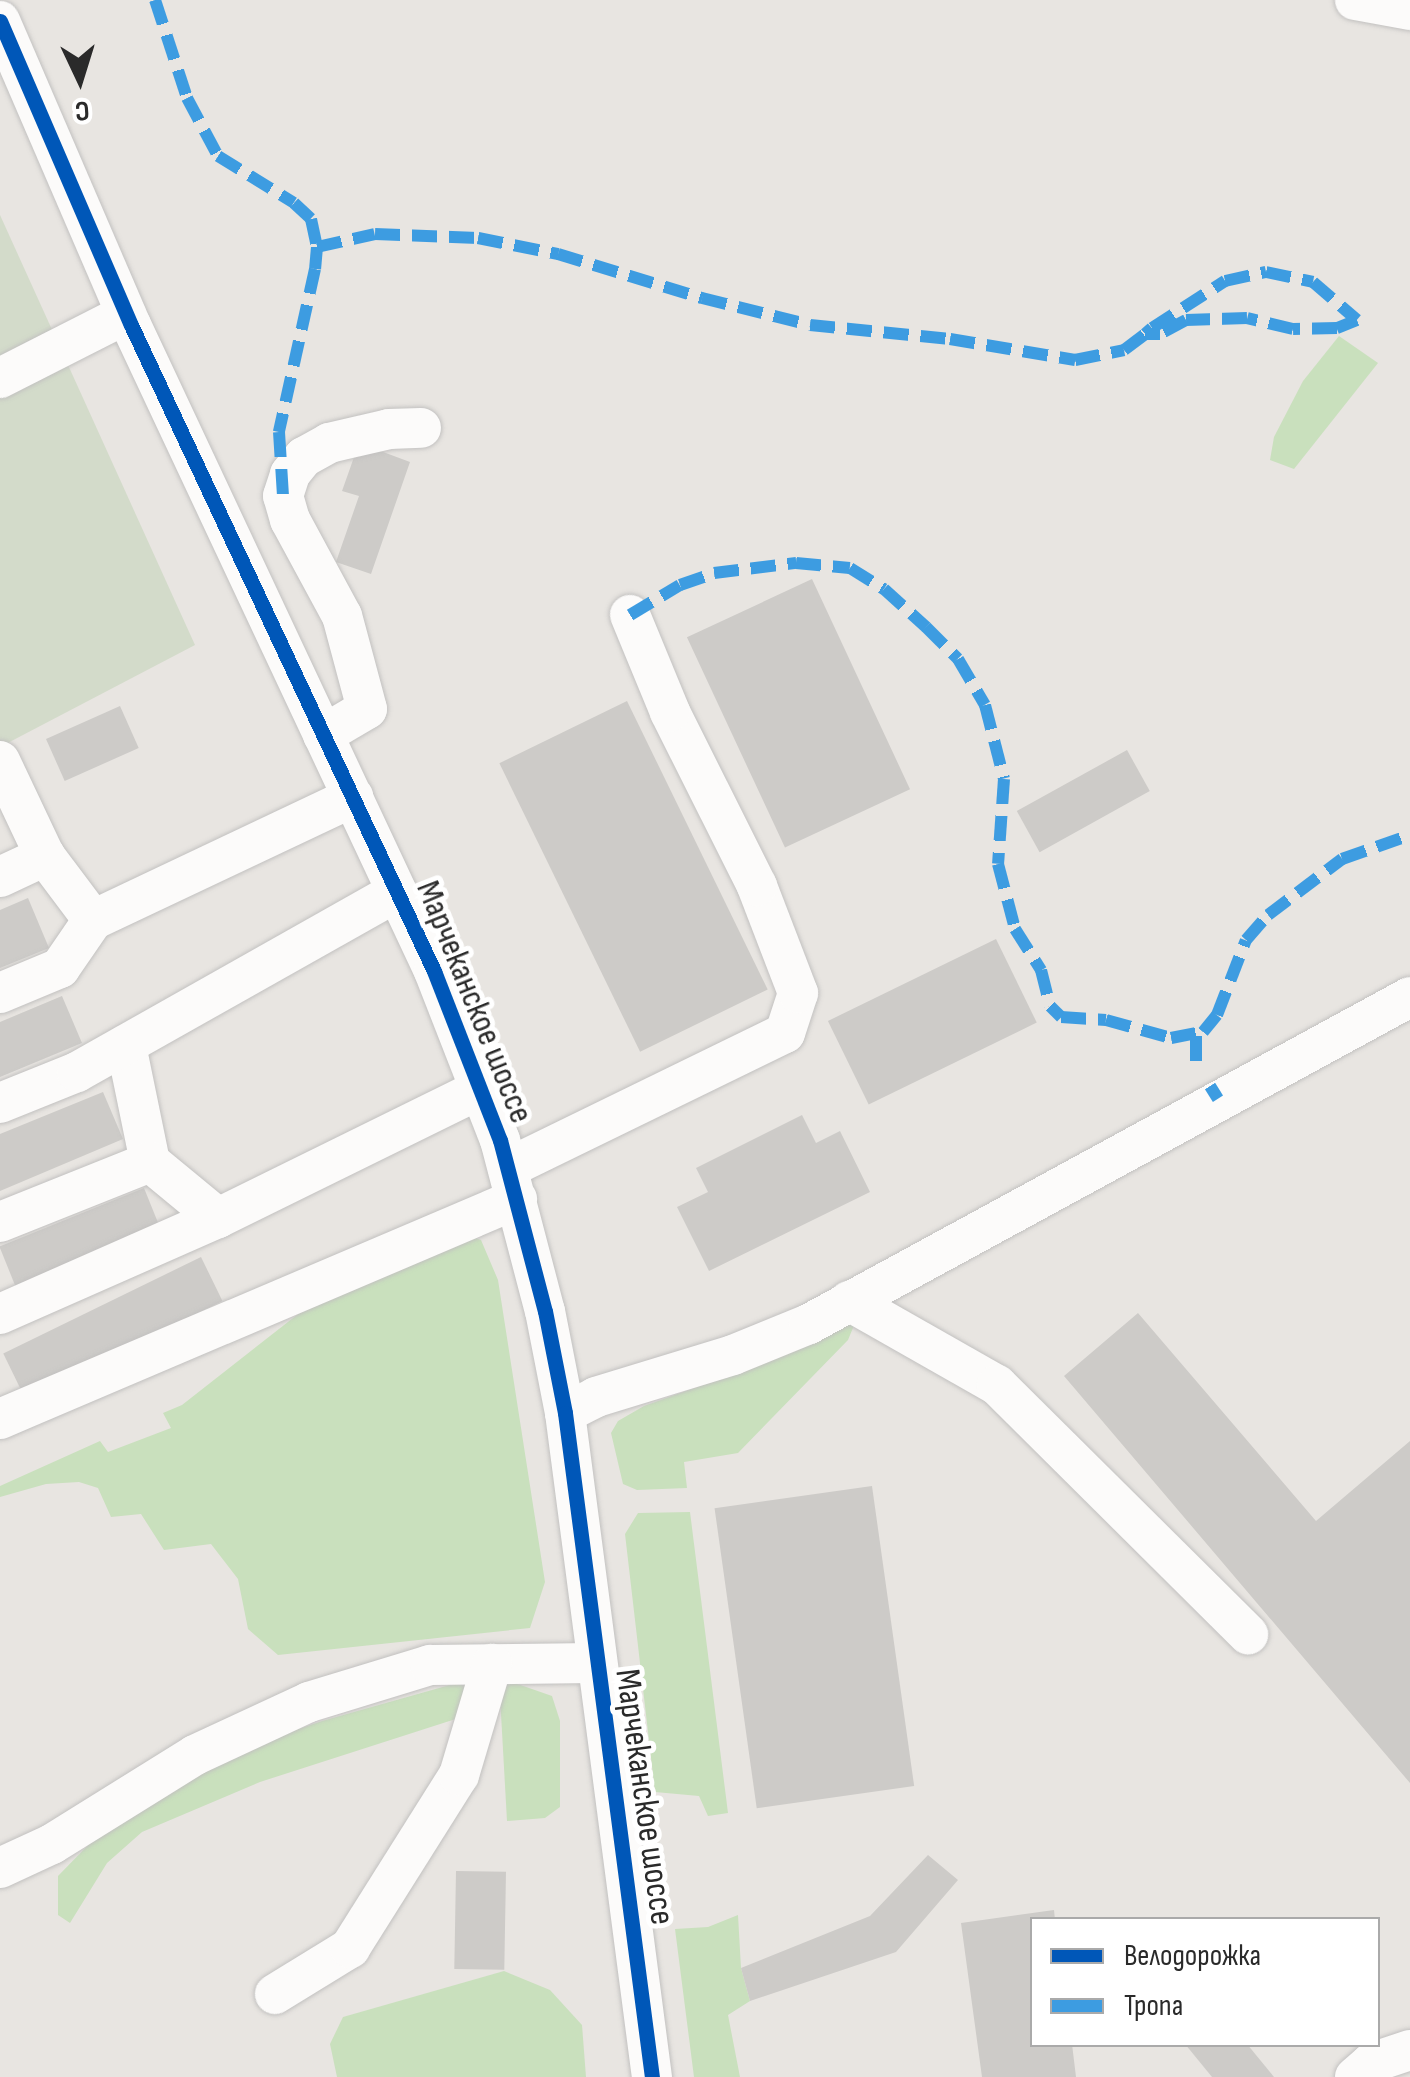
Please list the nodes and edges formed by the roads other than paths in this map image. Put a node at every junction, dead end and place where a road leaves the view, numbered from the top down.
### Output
1 (1354, 0) edge
2 (1410, 10) edge
3 (0, 21) edge
4 (126, 314) junction
5 (0, 378) edge
6 (421, 428) dead end
7 (630, 615) dead end
8 (323, 734) junction
9 (0, 760) edge
10 (352, 796) junction
11 (45, 856) junction
12 (0, 877) edge
13 (397, 892) junction
14 (94, 920) junction
15 (0, 993) edge
16 (1410, 997) edge
17 (126, 1045) junction
18 (482, 1088) junction
19 (0, 1103) edge
20 (150, 1162) junction
21 (512, 1184) junction
22 (218, 1218) junction
23 (0, 1222) edge
24 (849, 1301) junction
25 (0, 1314) edge
26 (565, 1412) junction
27 (0, 1420) edge
28 (1248, 1634) dead end
29 (596, 1663) junction
30 (492, 1664) junction
31 (0, 1868) edge
32 (275, 1994) dead end
33 (1410, 2050) edge
34 (652, 2077) edge
35 (1354, 2077) edge

1 - 2 street
3 - 4 street, Марчеканское шоссе
4 - 5 street
4 - 8 street, Марчеканское шоссе
6 - 8 street
7 - 21 street
8 - 10 street, Марчеканское шоссе
9 - 11 street
10 - 13 street, Марчеканское шоссе
10 - 14 street
11 - 12 street
11 - 14 street
13 - 17 street
13 - 18 street, Марчеканское шоссе
14 - 15 street
16 - 24 street
17 - 19 street
17 - 20 street
18 - 21 street, Марчеканское шоссе
18 - 22 street
20 - 22 street
20 - 23 street
21 - 26 street, Марчеканское шоссе
21 - 27 street
22 - 25 street
24 - 26 street
24 - 28 street
26 - 29 street, Марчеканское шоссе
29 - 30 street
29 - 34 street, Марчеканское шоссе
30 - 31 street
30 - 32 street
33 - 35 street

